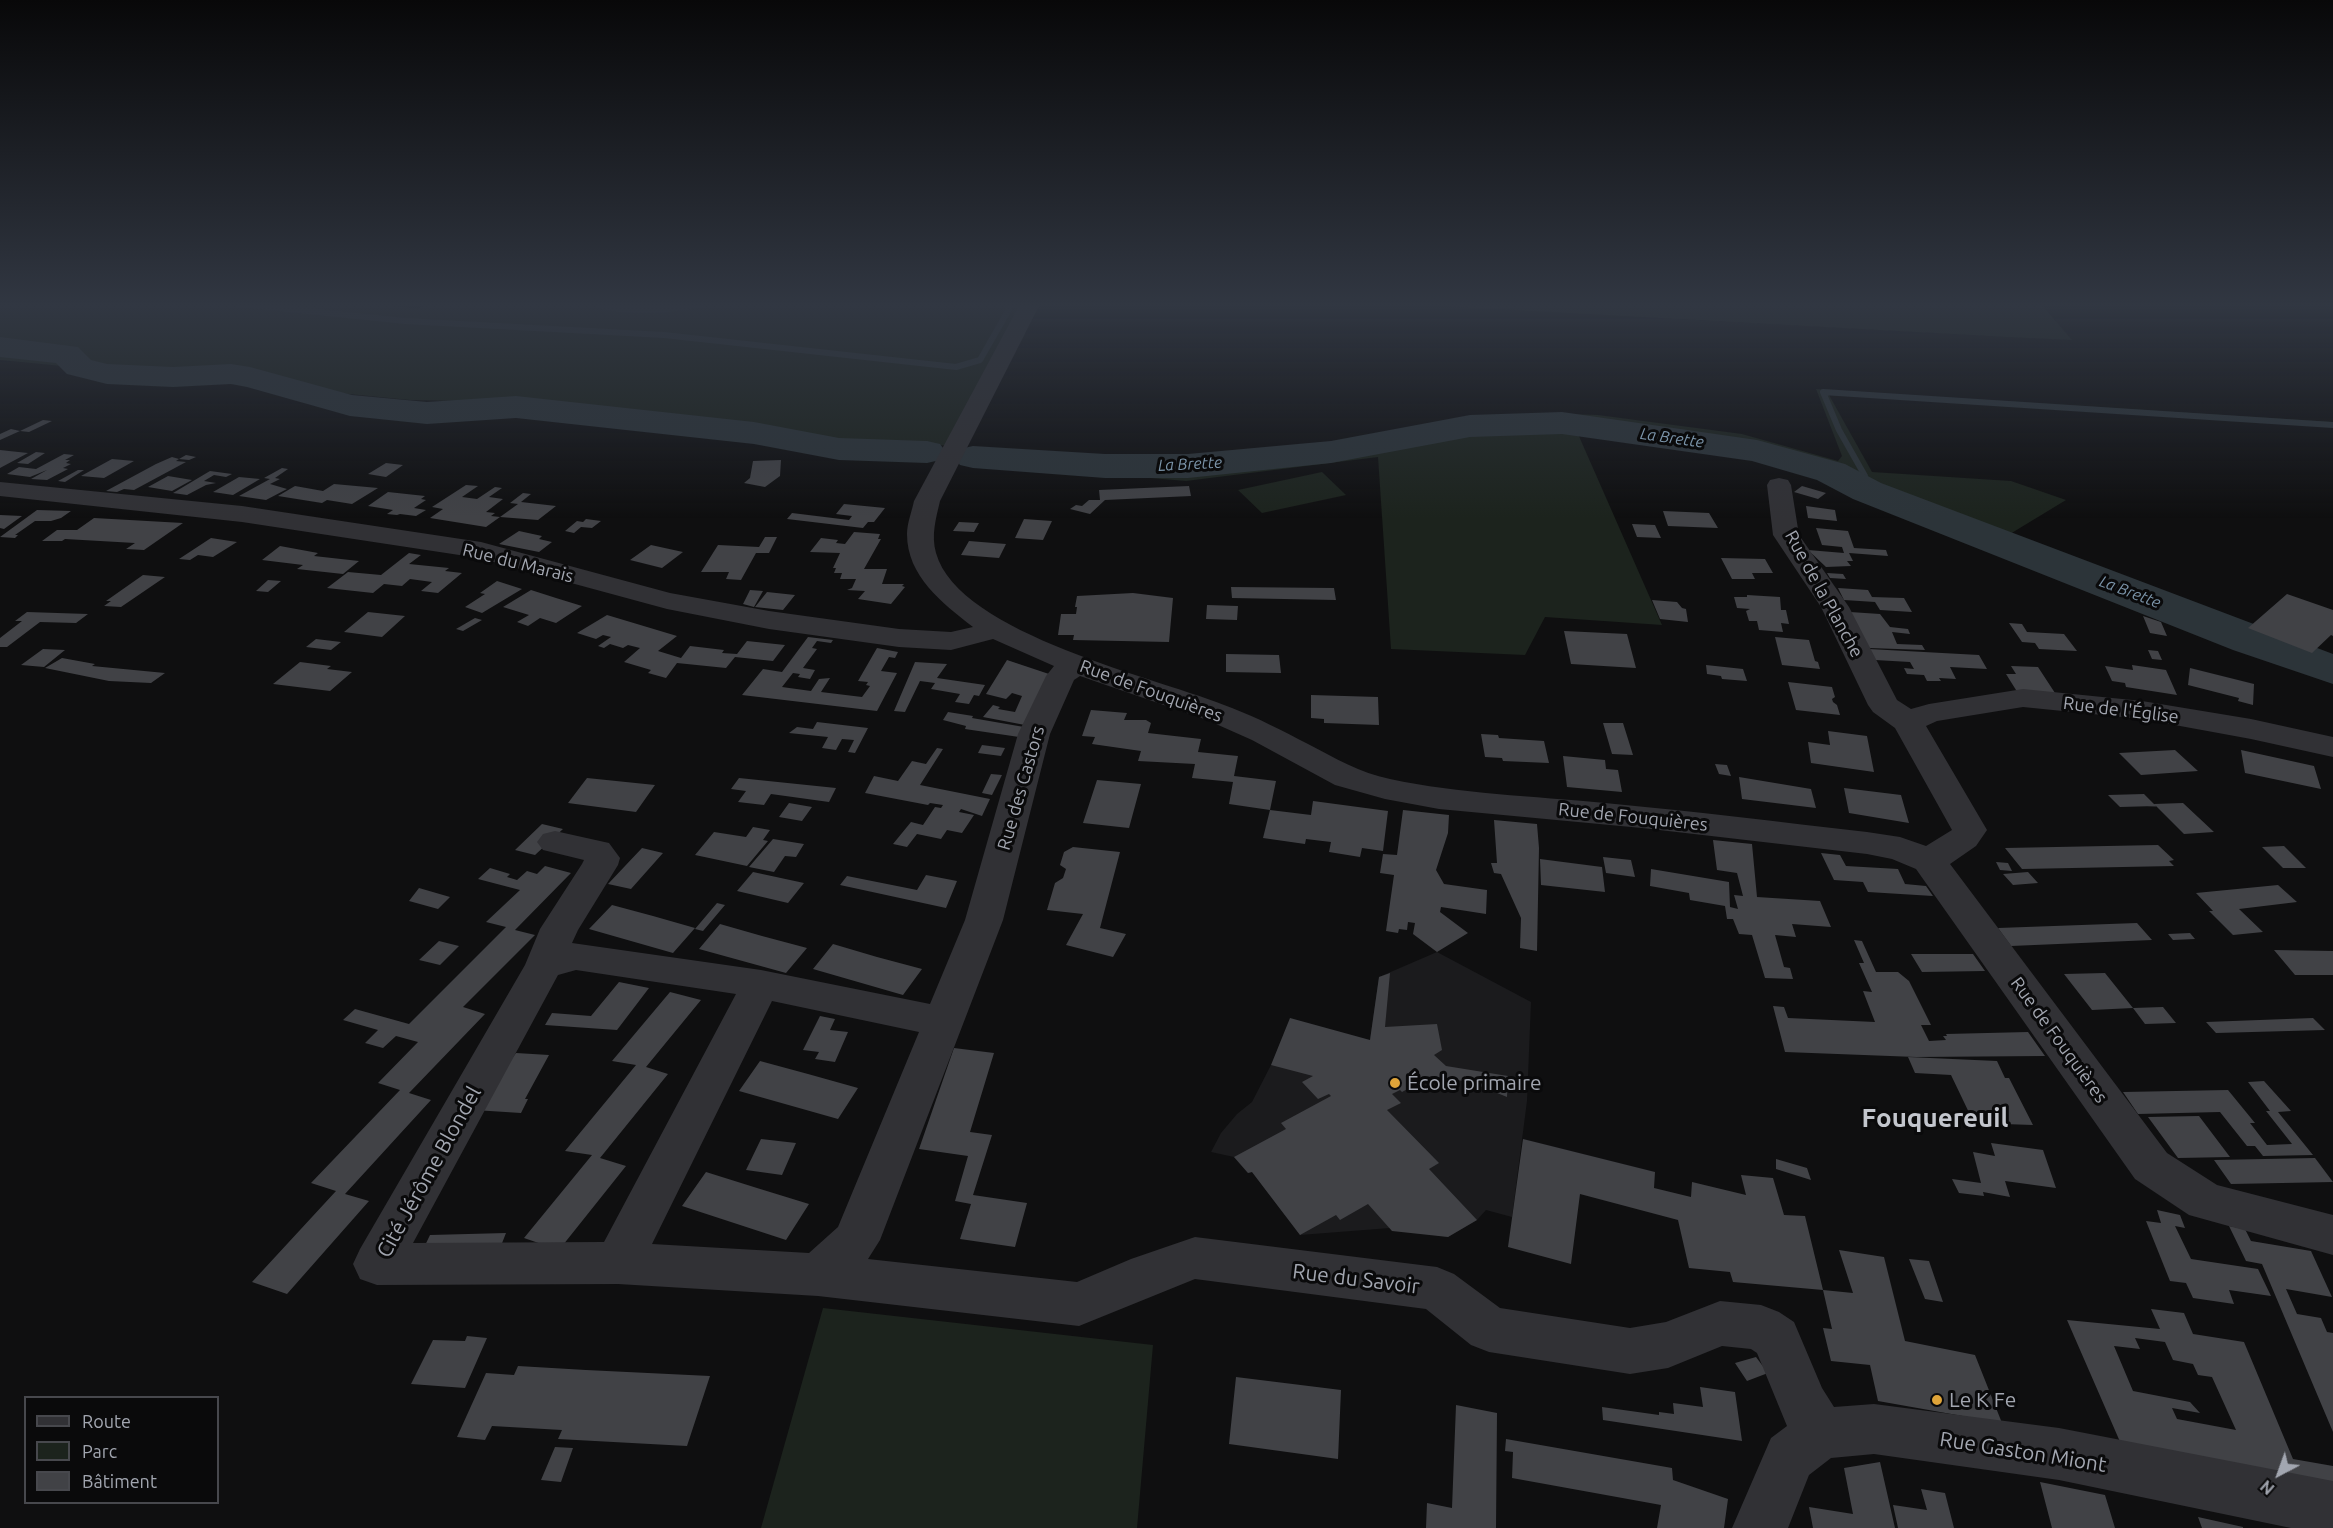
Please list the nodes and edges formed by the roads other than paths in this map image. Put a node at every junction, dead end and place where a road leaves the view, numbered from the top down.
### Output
1 (993, 375) edge
2 (1779, 484) dead end
3 (0, 489) edge
4 (996, 630) junction
5 (1075, 664) junction
6 (1908, 722) junction
7 (2333, 747) edge
8 (555, 842) dead end
9 (1929, 861) junction
10 (544, 964) junction
11 (761, 984) junction
12 (944, 1022) junction
13 (2333, 1235) edge
14 (618, 1263) junction
15 (818, 1275) junction
16 (1821, 1433) junction
17 (2333, 1509) edge
18 (1761, 1526) edge

1 - 4 street, Rue de Fouquières
2 - 6 street, Rue de la Planche
3 - 4 street, Rue du Marais
4 - 5 street, Rue de Fouquières
5 - 9 street, Rue de Fouquières
5 - 12 street, Rue des Castors
6 - 7 street, Rue de l'Église
6 - 9 street
8 - 10 street, Cité Jérôme Blondel
9 - 13 street, Rue de Fouquières
10 - 11 street
10 - 14 street, Cité Jérôme Blondel
11 - 12 street
11 - 14 street
12 - 15 street
14 - 15 street, Cité Jérôme Blondel
15 - 16 street, Rue du Savoir
16 - 17 street, Rue Gaston Miont
16 - 18 street

